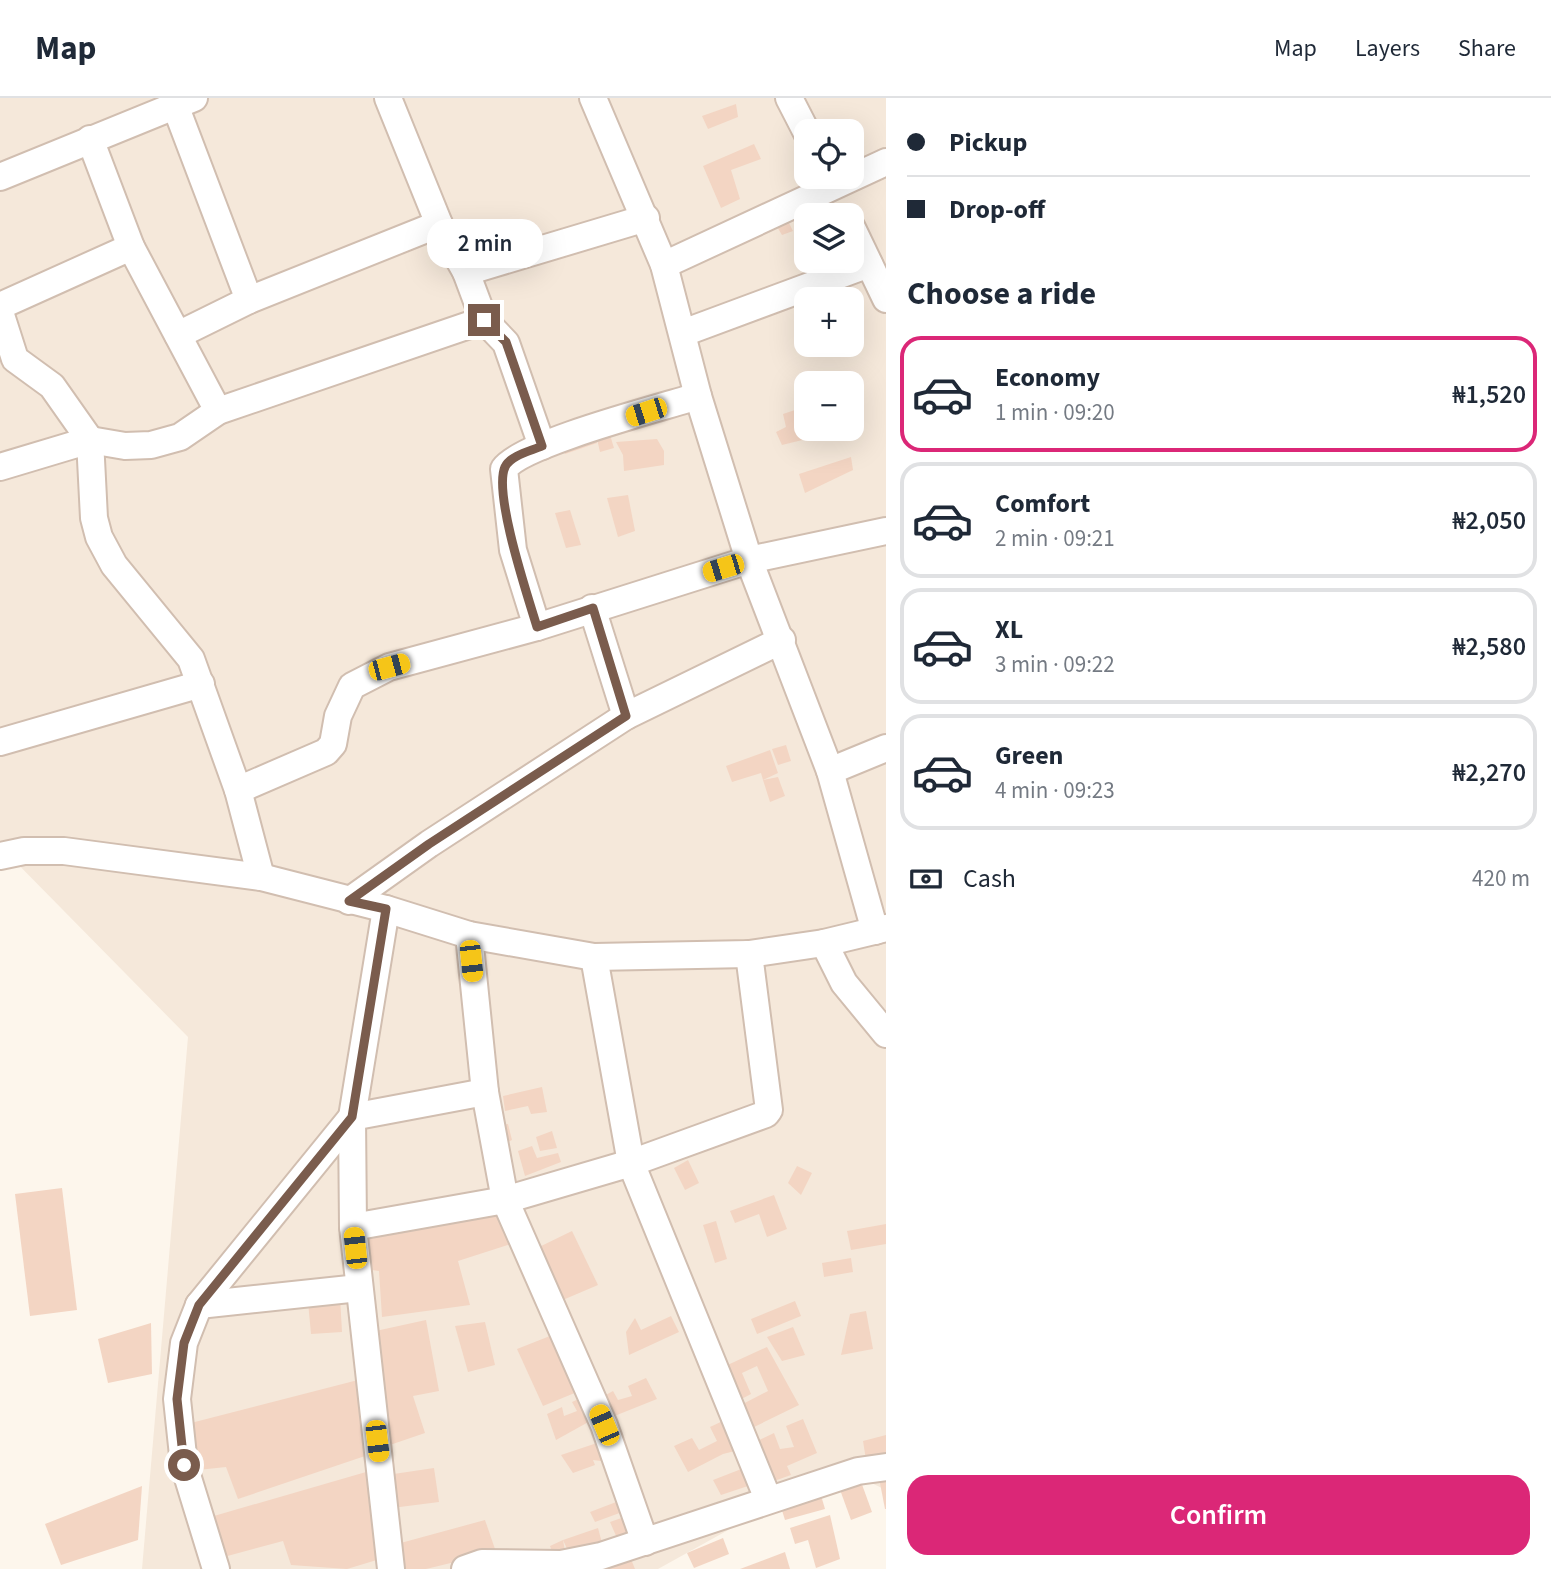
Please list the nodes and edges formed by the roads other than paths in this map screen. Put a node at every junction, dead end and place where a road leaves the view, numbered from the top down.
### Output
1 (388, 98) edge
2 (593, 98) edge
3 (789, 98) edge
4 (185, 102) edge
5 (140, 107) edge
6 (800, 119) edge
7 (90, 139) junction
8 (886, 162) edge
9 (864, 170) edge
10 (0, 177) edge
11 (817, 189) edge
12 (646, 218) junction
13 (439, 223) junction
14 (131, 247) junction
15 (864, 253) edge
16 (869, 264) junction
17 (664, 265) junction
18 (466, 272) junction
19 (886, 299) edge
20 (249, 300) junction
21 (0, 306) edge
22 (0, 312) edge
23 (484, 320) junction
24 (683, 333) junction
25 (178, 335) junction
26 (8, 361) edge
27 (698, 396) junction
28 (218, 411) junction
29 (90, 440) junction
30 (542, 446) junction
31 (0, 467) edge
32 (886, 531) edge
33 (749, 560) junction
34 (593, 608) junction
35 (537, 627) junction
36 (782, 640) junction
37 (201, 684) junction
38 (626, 716) junction
39 (0, 741) edge
40 (886, 748) edge
41 (830, 771) junction
42 (238, 790) junction
43 (0, 856) edge
44 (261, 877) junction
45 (349, 901) junction
46 (386, 909) junction
47 (881, 929) edge
48 (469, 935) junction
49 (824, 943) junction
50 (749, 954) junction
51 (594, 957) junction
52 (886, 1034) edge
53 (485, 1092) junction
54 (352, 1117) junction
55 (631, 1163) junction
56 (505, 1200) junction
57 (353, 1227) junction
58 (359, 1288) junction
59 (199, 1305) junction
60 (886, 1467) edge
61 (768, 1499) junction
62 (645, 1542) junction
63 (216, 1569) edge
64 (391, 1569) edge
65 (466, 1569) edge

1 - 13 street
2 - 12 street
3 - 6 street
4 - 5 street
4 - 20 street
5 - 7 street
7 - 10 street
7 - 14 street
8 - 9 street
11 - 17 street
12 - 17 street
12 - 18 street
13 - 18 street
13 - 20 street
14 - 21 street
14 - 25 street
15 - 16 street
16 - 19 street
16 - 24 street
17 - 24 street
18 - 23 street
20 - 25 street
22 - 26 street
23 - 28 street
23 - 30 street
24 - 27 street
25 - 28 street
26 - 29 street
27 - 30 street
27 - 33 street
28 - 29 street
29 - 31 street
29 - 37 street
30 - 35 street
32 - 33 street
33 - 34 street
33 - 36 street
34 - 35 street
34 - 38 street
35 - 42 street
36 - 38 street
36 - 41 street
37 - 39 street
37 - 42 street
38 - 45 street
40 - 41 street
41 - 47 street
42 - 44 street
43 - 44 street
44 - 45 street
45 - 46 street
46 - 48 street
46 - 54 street
47 - 49 street
48 - 51 street
48 - 53 street
49 - 50 street
49 - 52 street
50 - 51 street
50 - 55 street
51 - 55 street
53 - 54 street
53 - 56 street
54 - 57 street
54 - 59 street
55 - 56 street
55 - 61 street
56 - 57 street
56 - 62 street
57 - 58 street
58 - 59 street
58 - 64 street
59 - 63 street
60 - 61 street
61 - 62 street
62 - 65 street

